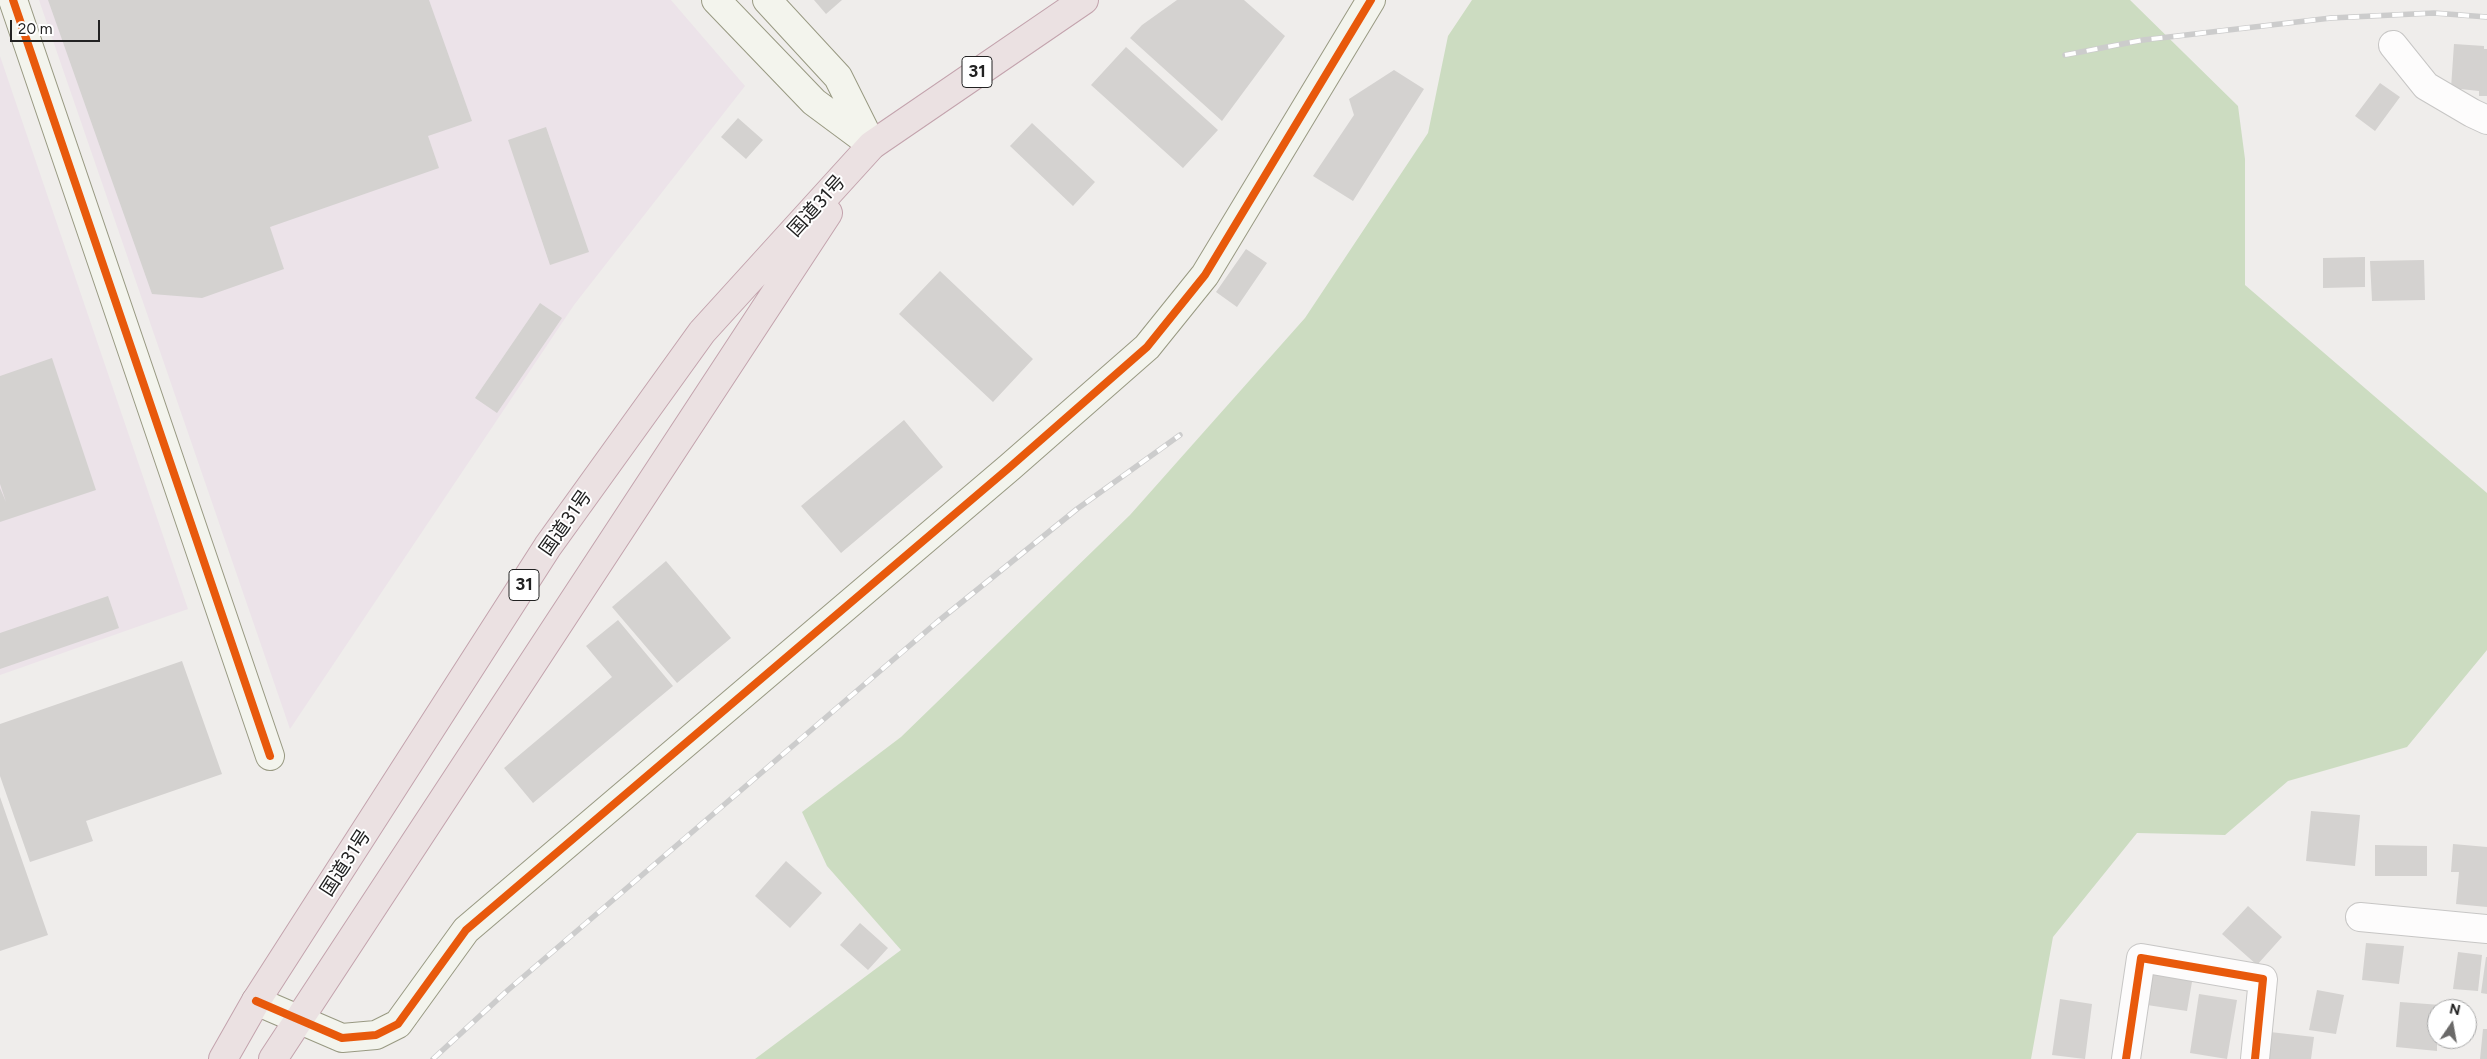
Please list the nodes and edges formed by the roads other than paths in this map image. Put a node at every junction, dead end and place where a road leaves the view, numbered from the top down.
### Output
1 (13, 0) edge
2 (716, 0) edge
3 (767, 0) edge
4 (1084, 0) edge
5 (1372, 0) edge
6 (2392, 45) dead end
7 (2487, 120) edge
8 (872, 145) junction
9 (270, 756) dead end
10 (2360, 917) dead end
11 (2487, 930) edge
12 (256, 1001) junction
13 (299, 1020) junction
14 (223, 1059) edge
15 (273, 1059) edge
16 (2126, 1059) edge
17 (2255, 1059) edge

1 - 9 street
2 - 8 street
3 - 8 street
4 - 8 highway, 国道31号 / 31
5 - 13 street
6 - 7 street
8 - 12 highway, 国道31号 / 31
8 - 13 highway, 国道31号 / 31
10 - 11 street
12 - 13 street
12 - 14 highway, 国道31号 / 31
13 - 15 highway, 国道31号 / 31
16 - 17 street

